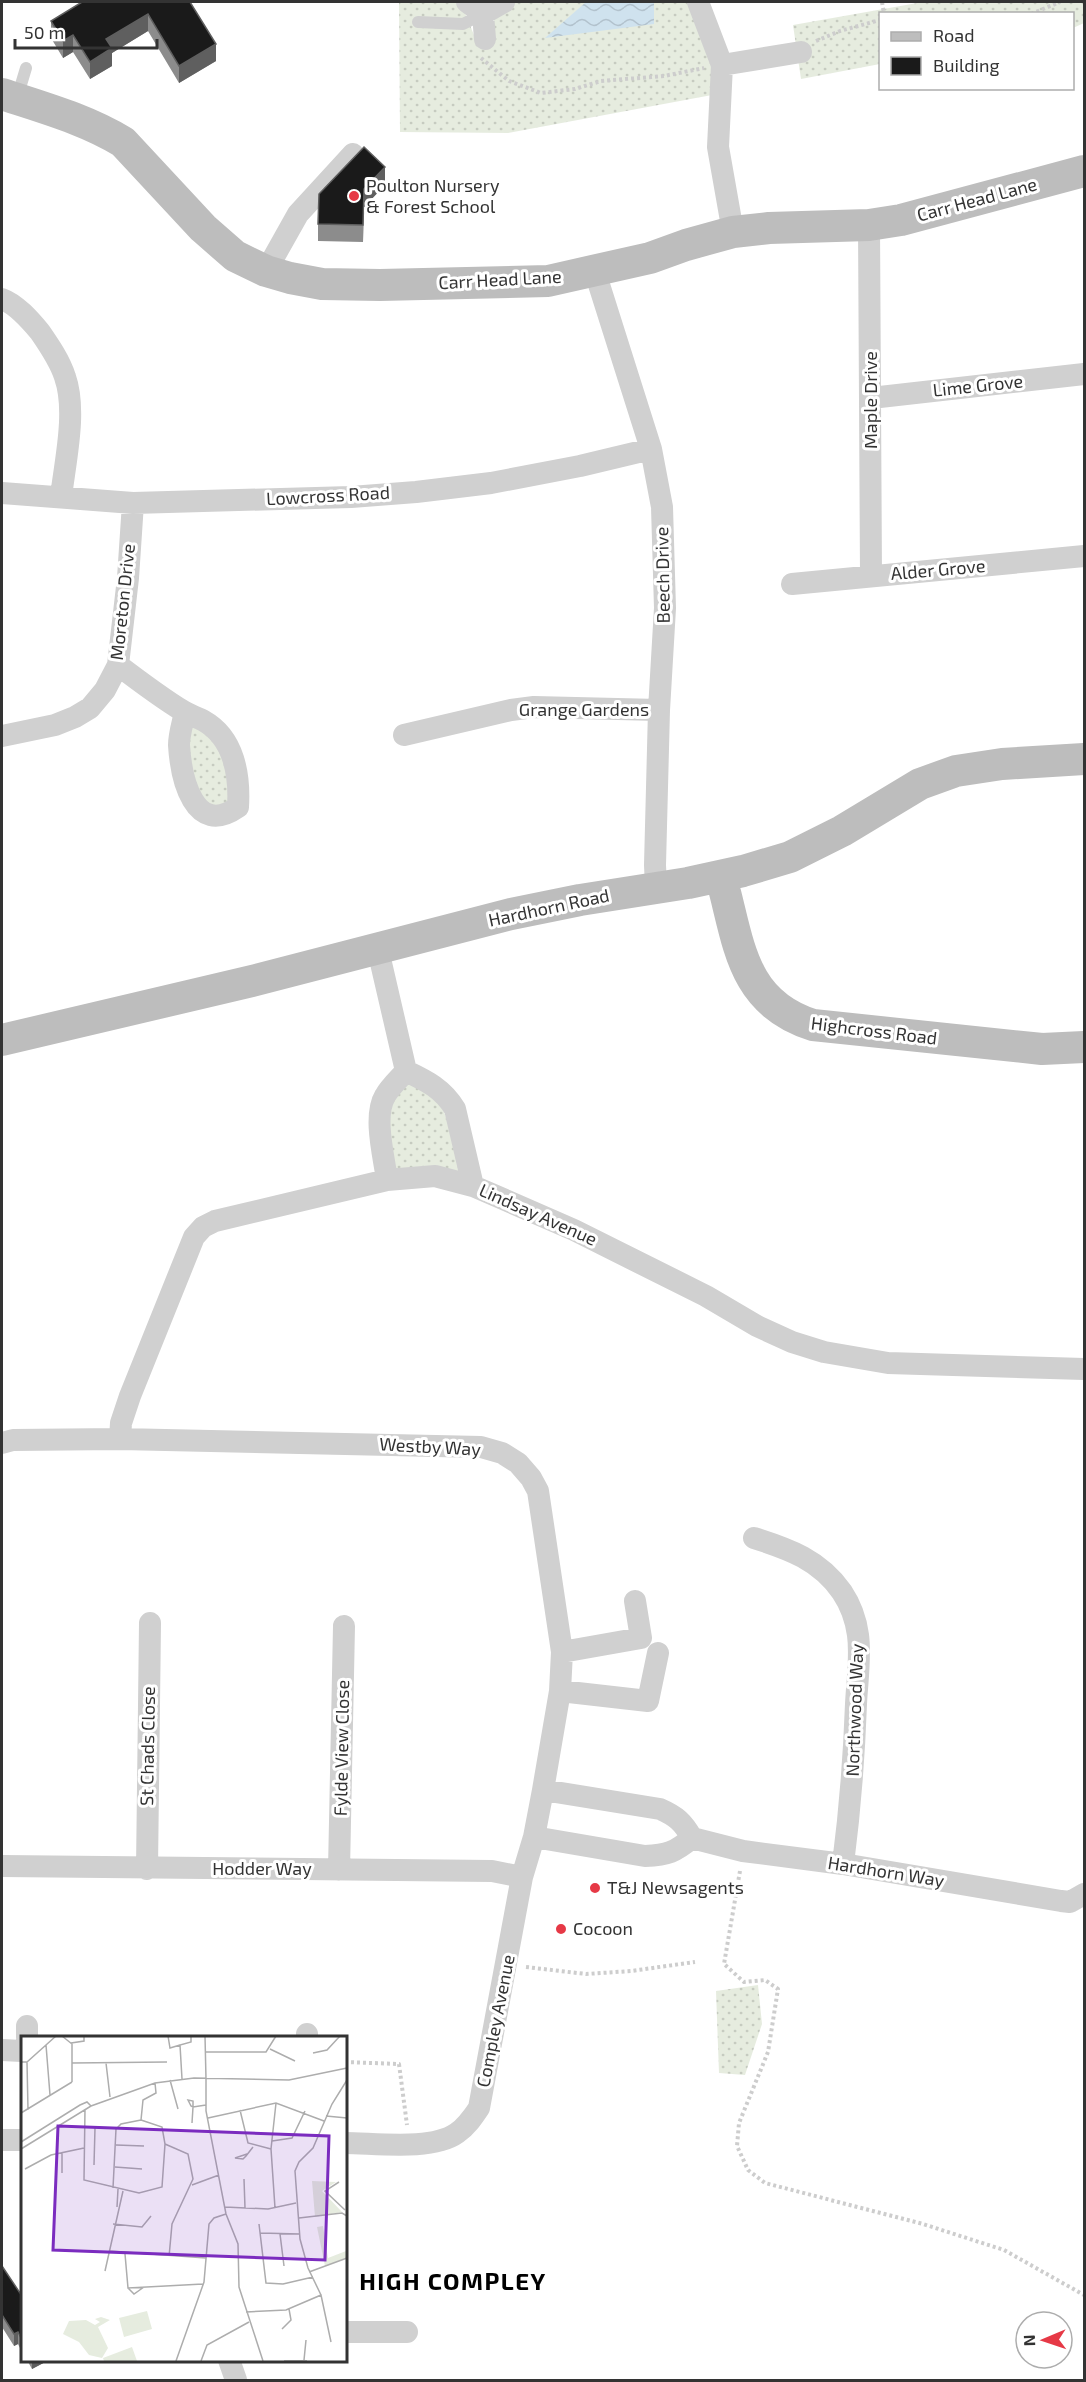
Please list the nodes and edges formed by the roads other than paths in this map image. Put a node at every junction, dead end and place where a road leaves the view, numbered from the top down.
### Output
1 (504, 2) edge
2 (698, 2) edge
3 (475, 11) edge
4 (418, 22) dead end
5 (485, 39) dead end
6 (801, 52) road end
7 (722, 65) junction
8 (26, 68) dead end
9 (9, 97) edge
10 (354, 154) edge
11 (1084, 171) edge
12 (869, 225) junction
13 (733, 232) junction
14 (266, 271) junction
15 (595, 272) junction
16 (2, 299) edge
17 (1084, 374) edge
18 (871, 398) junction
19 (651, 449) junction
20 (2, 493) edge
21 (61, 498) junction
22 (133, 503) junction
23 (1084, 556) edge
24 (871, 576) junction
25 (792, 584) dead end
26 (118, 665) junction
27 (659, 710) junction
28 (184, 712) dead end
29 (404, 735) dead end
30 (2, 736) edge
31 (1084, 759) edge
32 (721, 877) junction
33 (656, 887) junction
34 (378, 950) junction
35 (2, 1040) edge
36 (1084, 1047) edge
37 (406, 1071) junction
38 (387, 1179) junction
39 (473, 1186) junction
40 (1084, 1369) edge
41 (120, 1439) junction
42 (2, 1443) edge
43 (754, 1538) dead end
44 (635, 1601) dead end
45 (150, 1623) dead end
46 (344, 1626) dead end
47 (562, 1652) junction
48 (658, 1653) dead end
49 (560, 1691) junction
50 (543, 1790) junction
51 (534, 1837) junction
52 (692, 1838) junction
53 (843, 1864) junction
54 (2, 1866) edge
55 (147, 1869) junction
56 (339, 1870) junction
57 (522, 1877) junction
58 (1083, 1898) edge
59 (2, 2050) edge
60 (21, 2050) edge
61 (2, 2140) edge
62 (21, 2140) edge
63 (346, 2143) edge
64 (346, 2332) edge
65 (407, 2332) dead end
66 (229, 2361) edge
67 (236, 2380) edge

1 - 3 street
2 - 7 street
3 - 4 lane
3 - 5 street
6 - 7 street
7 - 13 street
8 - 9 lane
9 - 14 street, Carr Head Lane
10 - 14 street
11 - 12 street, Carr Head Lane
12 - 13 street, Carr Head Lane
12 - 18 street, Maple Drive
13 - 15 street, Carr Head Lane
14 - 15 street, Carr Head Lane
15 - 19 street, Beech Drive
16 - 21 street
17 - 18 street, Lime Grove
18 - 24 street, Maple Drive
19 - 22 street, Lowcross Road
19 - 27 street, Beech Drive
20 - 21 street, Lowcross Road
21 - 22 street, Lowcross Road
22 - 26 street, Moreton Drive
23 - 24 street, Alder Grove
24 - 25 street, Alder Grove
26 - 28 street
26 - 30 street, Moreton Drive
27 - 29 street, Grange Gardens
27 - 33 street, Beech Drive
31 - 32 street, Hardhorn Road
32 - 33 street, Hardhorn Road
32 - 36 street, Highcross Road
33 - 34 street, Hardhorn Road
34 - 35 street, Hardhorn Road
34 - 37 street
37 - 38 street
37 - 39 street
38 - 39 street, Lindsay Avenue
38 - 41 street, Lindsay Avenue
39 - 40 street, Lindsay Avenue
41 - 42 street, Westby Way
41 - 47 street, Westby Way
43 - 53 street, Northwood Way
44 - 47 street
45 - 55 street, St Chads Close
46 - 56 street, Fylde View Close
47 - 49 street, Westby Way
48 - 49 street
49 - 50 street, Westby Way
50 - 51 street, Compley Avenue
50 - 52 street
51 - 52 street
51 - 57 street, Compley Avenue
52 - 53 street, Hardhorn Way
53 - 58 street, Hardhorn Way
54 - 55 street, Hodder Way
55 - 56 street, Hodder Way
56 - 57 street, Hodder Way
57 - 63 street, Compley Avenue
59 - 60 street
61 - 62 street
64 - 65 street
66 - 67 street

